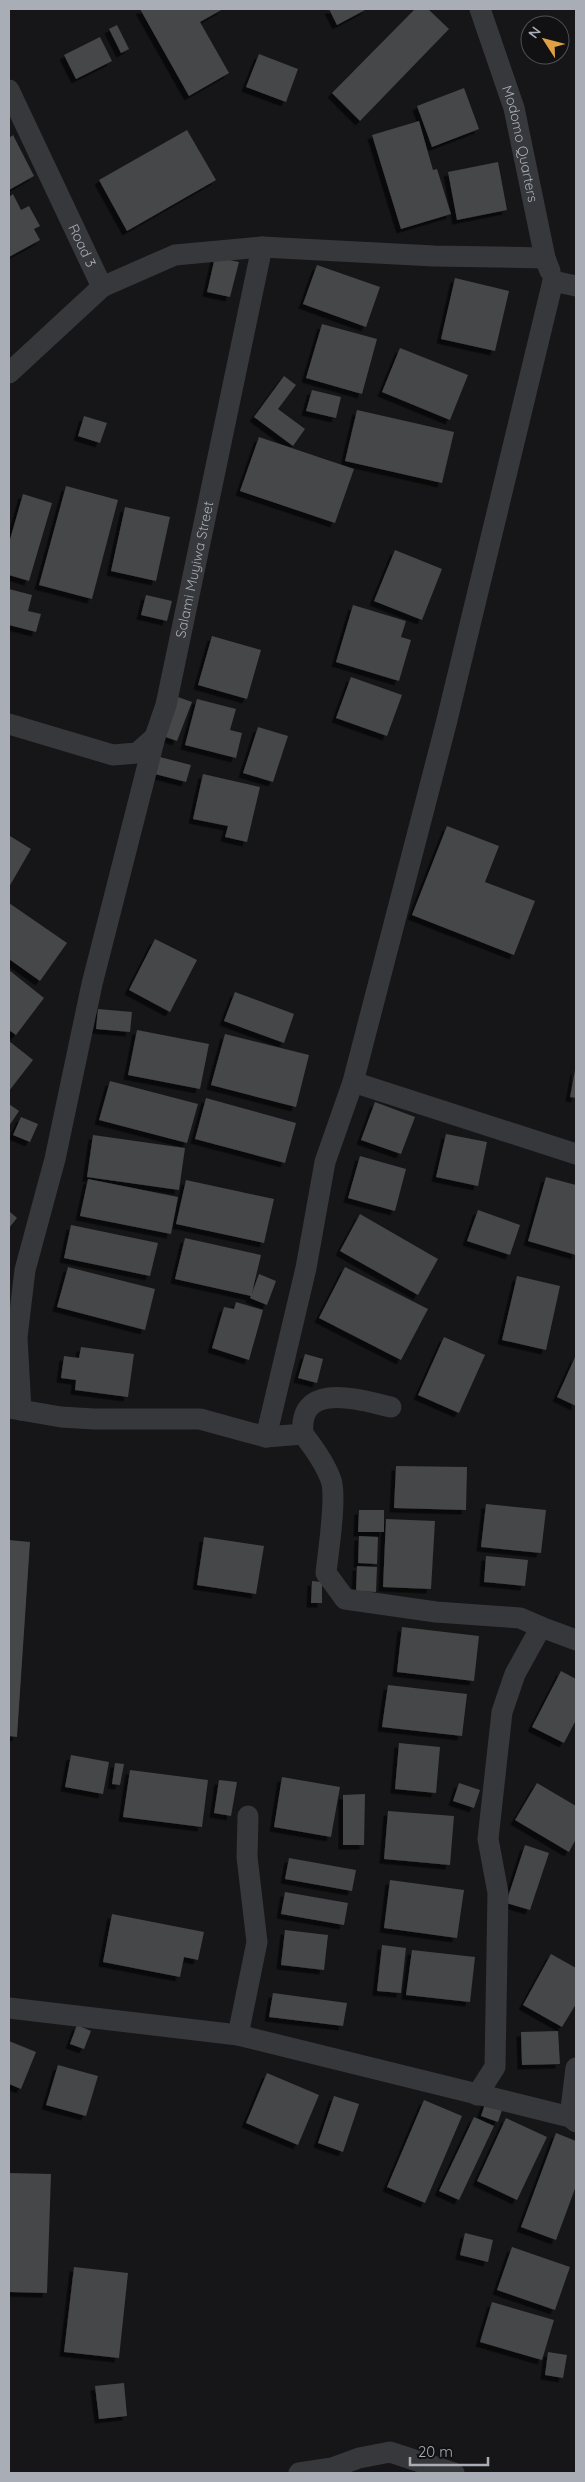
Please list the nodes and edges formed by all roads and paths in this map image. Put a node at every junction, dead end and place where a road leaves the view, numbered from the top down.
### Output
1 (480, 9) edge
2 (9, 90) edge
3 (262, 247) junction
4 (545, 258) junction
5 (553, 281) junction
6 (576, 286) edge
7 (102, 287) junction
8 (9, 373) edge
9 (9, 724) edge
10 (155, 737) junction
11 (353, 1082) junction
12 (576, 1154) edge
13 (391, 1408) dead end
14 (15, 1409) edge
15 (303, 1434) junction
16 (266, 1437) junction
17 (541, 1627) junction
18 (576, 1640) edge
19 (248, 1816) dead end
20 (9, 2008) edge
21 (238, 2035) junction
22 (576, 2068) edge
23 (477, 2095) junction
24 (573, 2119) edge
25 (299, 2473) edge
26 (453, 2473) edge

1 - 4 street, Modomo Quarters
2 - 7 street, Road 3
3 - 4 street
3 - 7 street
3 - 10 street, Salami Muyiwa Street
4 - 5 street, Modomo Quarters
5 - 6 street
5 - 11 street
7 - 8 street
9 - 10 street
10 - 14 street, Salami Muyiwa Street
11 - 12 street
11 - 16 street
13 - 15 street
14 - 16 street
15 - 16 street
15 - 17 street
17 - 18 street
17 - 23 street
19 - 21 street
20 - 21 street
21 - 23 street
22 - 24 street
23 - 24 street
25 - 26 street

